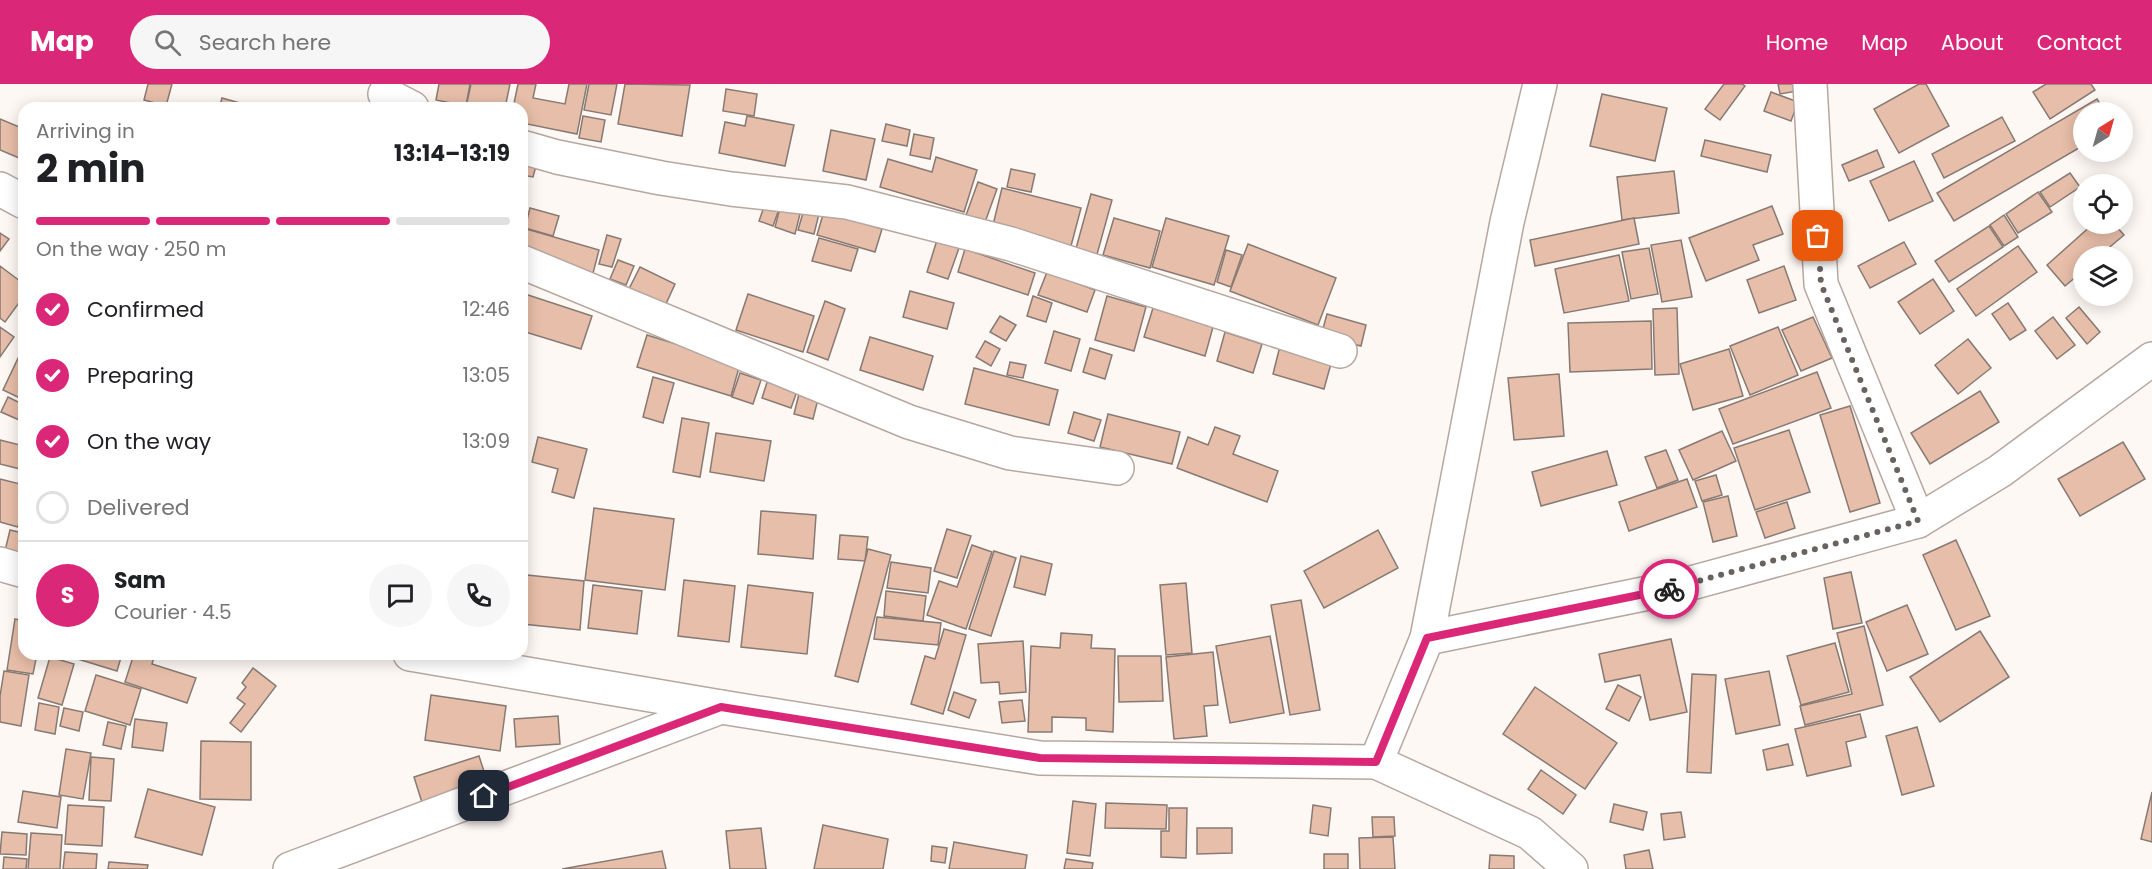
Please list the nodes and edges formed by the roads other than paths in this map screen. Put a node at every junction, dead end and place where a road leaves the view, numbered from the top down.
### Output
1 (1540, 84) edge
2 (1810, 84) edge
3 (528, 149) edge
4 (0, 189) edge
5 (18, 199) edge
6 (528, 264) edge
7 (1340, 351) dead end
8 (2152, 359) edge
9 (1117, 468) dead end
10 (1918, 521) junction
11 (0, 564) edge
12 (18, 569) edge
13 (1427, 638) junction
14 (445, 660) edge
15 (721, 707) junction
16 (1376, 762) junction
17 (290, 869) edge
18 (1571, 869) edge

1 - 13 street
2 - 10 street
3 - 7 street
4 - 5 street
6 - 9 street
8 - 10 street
10 - 13 street
11 - 12 street
13 - 16 street
14 - 15 street
15 - 16 street
15 - 17 street
16 - 18 street

